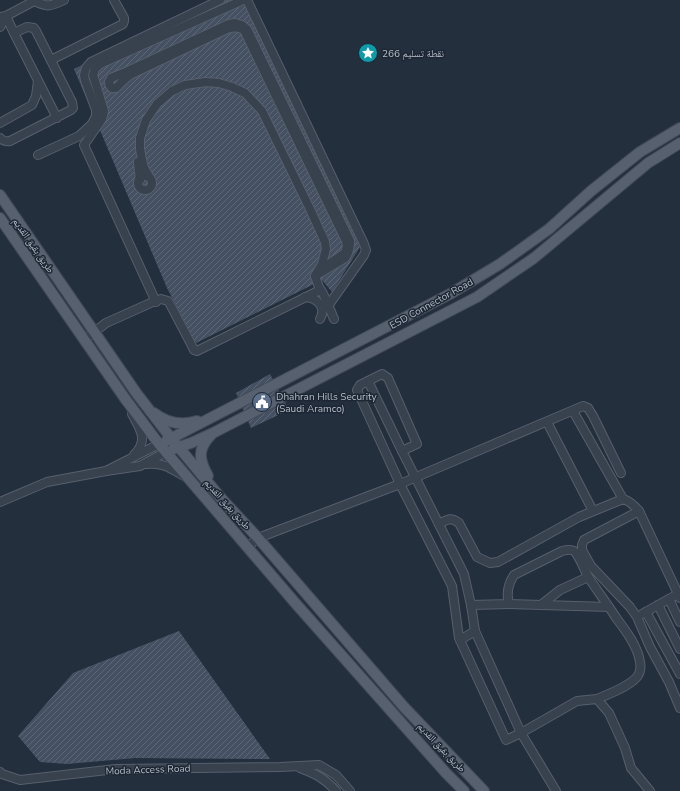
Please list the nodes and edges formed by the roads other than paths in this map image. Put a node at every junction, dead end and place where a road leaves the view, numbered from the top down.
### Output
1 (64, 0) edge
2 (114, 0) edge
3 (220, 0) edge
4 (243, 0) edge
5 (247, 0) edge
6 (35, 1) edge
7 (3, 17) edge
8 (0, 26) edge
9 (14, 33) junction
10 (51, 60) junction
11 (38, 81) junction
12 (57, 118) junction
13 (0, 123) edge
14 (680, 128) edge
15 (0, 138) edge
16 (680, 143) edge
17 (38, 155) dead end
18 (150, 178) junction
19 (140, 180) junction
20 (0, 195) edge
21 (0, 218) edge
22 (324, 267) junction
23 (315, 276) junction
24 (320, 290) junction
25 (305, 297) junction
26 (156, 302) junction
27 (328, 303) junction
28 (94, 332) junction
29 (84, 340) junction
30 (343, 350) junction
31 (350, 362) junction
32 (368, 381) junction
33 (126, 400) junction
34 (145, 405) junction
35 (573, 411) junction
36 (220, 413) junction
37 (547, 422) junction
38 (213, 433) junction
39 (171, 438) junction
40 (179, 447) junction
41 (162, 448) junction
42 (402, 451) junction
43 (132, 458) junction
44 (140, 466) junction
45 (106, 471) junction
46 (621, 473) dead end
47 (415, 477) junction
48 (188, 479) junction
49 (400, 484) junction
50 (221, 498) junction
51 (623, 499) junction
52 (0, 502) edge
53 (593, 511) junction
54 (639, 511) junction
55 (439, 524) junction
56 (258, 538) junction
57 (247, 547) junction
58 (588, 577) junction
59 (679, 596) edge
60 (669, 599) junction
61 (509, 604) junction
62 (471, 605) junction
63 (541, 605) junction
64 (658, 605) junction
65 (609, 607) junction
66 (646, 612) junction
67 (636, 617) junction
68 (680, 622) edge
69 (475, 631) junction
70 (460, 640) junction
71 (680, 649) edge
72 (680, 675) edge
73 (669, 682) junction
74 (597, 700) junction
75 (680, 708) edge
76 (521, 733) junction
77 (297, 767) junction
78 (0, 772) edge
79 (336, 791) edge
80 (350, 791) edge
81 (464, 791) edge
82 (484, 791) edge
83 (556, 791) edge
84 (650, 791) edge

1 - 6 street
2 - 10 street
3 - 17 street
4 - 26 street
4 - 27 street
5 - 27 street
6 - 7 street
7 - 8 street
7 - 9 street
9 - 10 street
9 - 11 street
10 - 12 street
11 - 12 street
11 - 13 street
12 - 15 street
14 - 30 main road, ESD Connector Road
16 - 31 main road, ESD Connector Road
18 - 19 street
18 - 19 street
18 - 23 street
19 - 22 street
20 - 28 main road, طريق بقيق القديم
21 - 29 main road, طريق بقيق القديم
22 - 23 street
22 - 23 street
23 - 24 street
24 - 25 street
24 - 27 street
25 - 26 street
25 - 27 street
26 - 28 street
28 - 29 street
28 - 34 main road, طريق بقيق القديم
29 - 33 main road, طريق بقيق القديم
30 - 31 main road
30 - 36 main road, ESD Connector Road
31 - 38 main road, ESD Connector Road
32 - 42 street
32 - 42 street
32 - 49 street
33 - 41 main road, طريق بقيق القديم
33 - 43 street
34 - 36 main road
34 - 39 main road, طريق بقيق القديم
35 - 37 street
35 - 46 street
35 - 51 street
36 - 39 main road, ESD Connector Road
37 - 47 street
37 - 53 street
38 - 40 main road, ESD Connector Road
38 - 50 main road
39 - 40 main road, طريق بقيق القديم
39 - 41 main road, ESD Connector Road
40 - 41 main road, ESD Connector Road
40 - 50 main road, طريق بقيق القديم
41 - 43 street
41 - 44 street
41 - 48 main road, طريق بقيق القديم
42 - 47 street
43 - 45 street
44 - 45 street
44 - 48 street
45 - 52 street
47 - 49 street
47 - 55 street
48 - 57 main road, طريق بقيق القديم
49 - 56 street
49 - 70 street
50 - 56 main road, طريق بقيق القديم
51 - 53 street
51 - 54 street
53 - 55 street
54 - 59 street
54 - 67 street
55 - 62 street
56 - 57 street
56 - 82 main road, طريق بقيق القديم
57 - 81 main road, طريق بقيق القديم
58 - 61 street
58 - 63 street
58 - 65 street
59 - 60 street
60 - 64 street
60 - 68 street
61 - 62 street
61 - 63 street
62 - 69 street
63 - 65 street
64 - 66 street
64 - 71 street
65 - 74 street
66 - 67 street
66 - 72 street
67 - 73 street
69 - 70 street
69 - 76 street
70 - 76 street
72 - 73 street
73 - 75 street
74 - 76 street
74 - 84 street
76 - 83 street
77 - 78 street, Moda Access Road
77 - 79 street, Moda Access Road
77 - 80 street, Moda Access Road

